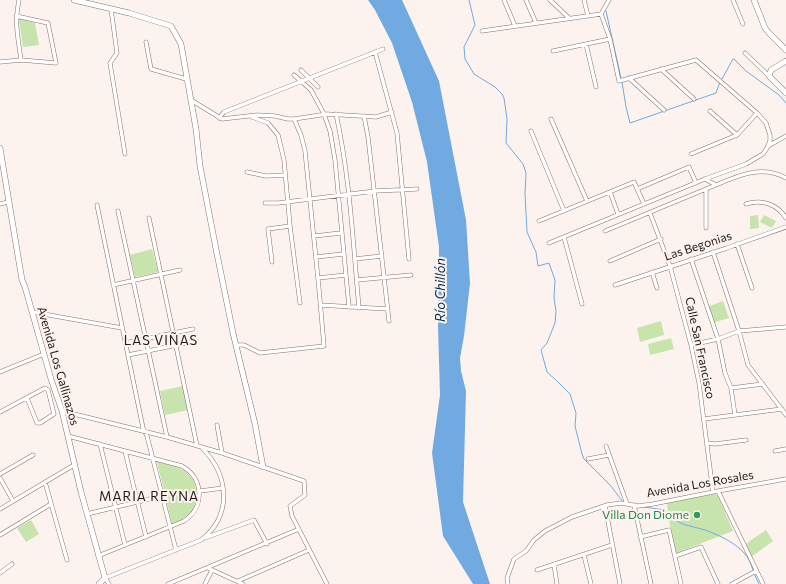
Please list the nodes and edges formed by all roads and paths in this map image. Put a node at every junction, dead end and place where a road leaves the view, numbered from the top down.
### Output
1 (19, 0) edge
2 (74, 0) edge
3 (504, 0) edge
4 (526, 0) edge
5 (550, 0) edge
6 (584, 0) edge
7 (609, 0) edge
8 (733, 0) edge
9 (754, 0) edge
10 (111, 9) junction
11 (601, 14) junction
12 (16, 16) junction
13 (588, 16) junction
14 (569, 18) junction
15 (536, 23) junction
16 (743, 24) dead end
17 (515, 26) junction
18 (482, 31) dead end
19 (610, 39) junction
20 (146, 42) dead end
21 (586, 44) junction
22 (383, 49) dead end
23 (786, 50) edge
24 (553, 51) dead end
25 (375, 52) junction
26 (745, 53) dead end
27 (21, 60) junction
28 (786, 61) edge
29 (0, 62) edge
30 (662, 69) junction
31 (302, 70) dead end
32 (294, 75) dead end
33 (769, 76) junction
34 (309, 78) junction
35 (629, 78) junction
36 (186, 79) junction
37 (301, 81) junction
38 (318, 87) dead end
39 (596, 87) dead end
40 (786, 93) edge
41 (694, 98) dead end
42 (190, 100) junction
43 (664, 110) dead end
44 (392, 112) junction
45 (710, 112) dead end
46 (757, 113) junction
47 (324, 114) junction
48 (336, 114) junction
49 (250, 116) junction
50 (364, 116) junction
51 (219, 118) junction
52 (294, 119) junction
53 (551, 120) dead end
54 (531, 131) dead end
55 (737, 135) junction
56 (786, 136) edge
57 (768, 146) junction
58 (0, 148) edge
59 (125, 154) dead end
60 (691, 154) dead end
61 (247, 172) dead end
62 (285, 175) junction
63 (786, 178) edge
64 (705, 179) junction
65 (696, 183) junction
66 (716, 185) junction
67 (402, 189) junction
68 (417, 189) dead end
69 (637, 189) junction
70 (706, 189) junction
71 (375, 191) junction
72 (610, 192) junction
73 (349, 194) junction
74 (337, 196) junction
75 (310, 199) junction
76 (8, 202) junction
77 (288, 202) junction
78 (587, 202) junction
79 (265, 203) dead end
80 (0, 204) edge
81 (644, 204) junction
82 (746, 204) dead end
83 (97, 205) dead end
84 (118, 211) dead end
85 (564, 211) junction
86 (650, 213) junction
87 (618, 214) junction
88 (149, 218) dead end
89 (786, 218) edge
90 (539, 221) dead end
91 (290, 226) junction
92 (786, 227) edge
93 (706, 228) dead end
94 (605, 230) dead end
95 (341, 233) junction
96 (314, 236) junction
97 (564, 237) junction
98 (661, 239) junction
99 (549, 243) dead end
100 (738, 244) junction
101 (713, 252) junction
102 (343, 254) junction
103 (382, 256) junction
104 (316, 257) junction
105 (355, 259) junction
106 (409, 259) dead end
107 (691, 259) junction
108 (610, 261) dead end
109 (272, 262) dead end
110 (670, 266) junction
111 (180, 270) dead end
112 (652, 272) junction
113 (161, 274) junction
114 (411, 274) dead end
115 (346, 275) junction
116 (384, 277) junction
117 (318, 278) junction
118 (133, 280) junction
119 (357, 280) junction
120 (615, 284) dead end
121 (113, 285) junction
122 (657, 288) dead end
123 (752, 288) dead end
124 (300, 303) dead end
125 (582, 304) dead end
126 (320, 305) junction
127 (349, 307) junction
128 (359, 308) junction
129 (388, 309) junction
130 (32, 312) junction
131 (390, 321) dead end
132 (122, 328) junction
133 (786, 328) edge
134 (193, 329) dead end
135 (739, 331) junction
136 (174, 333) junction
137 (146, 339) junction
138 (718, 339) junction
139 (196, 341) dead end
140 (125, 343) junction
141 (176, 345) junction
142 (236, 345) junction
143 (691, 345) junction
144 (148, 351) junction
145 (44, 354) junction
146 (128, 355) junction
147 (0, 372) edge
148 (763, 384) junction
149 (731, 388) junction
150 (27, 398) junction
151 (782, 409) junction
152 (62, 411) junction
153 (0, 412) edge
154 (736, 415) junction
155 (786, 415) edge
156 (704, 419) junction
157 (217, 425) dead end
158 (144, 430) junction
159 (68, 436) junction
160 (167, 437) junction
161 (746, 440) dead end
162 (707, 443) junction
163 (100, 444) junction
164 (606, 446) dead end
165 (199, 447) junction
166 (786, 449) edge
167 (125, 451) junction
168 (774, 451) dead end
169 (222, 453) junction
170 (609, 455) junction
171 (33, 456) dead end
172 (153, 458) junction
173 (588, 459) dead end
174 (72, 466) junction
175 (262, 467) junction
176 (0, 474) edge
177 (0, 478) edge
178 (786, 479) edge
179 (45, 482) junction
180 (223, 488) junction
181 (200, 491) junction
182 (715, 491) junction
183 (162, 496) junction
184 (13, 501) junction
185 (138, 502) junction
186 (51, 504) junction
187 (627, 504) junction
188 (634, 505) junction
189 (604, 506) junction
190 (115, 507) junction
191 (0, 509) edge
192 (87, 514) junction
193 (170, 527) junction
194 (299, 529) junction
195 (0, 536) edge
196 (146, 537) junction
197 (640, 537) junction
198 (201, 540) junction
199 (267, 544) junction
200 (125, 545) junction
201 (612, 545) junction
202 (176, 550) junction
203 (310, 550) junction
204 (584, 555) junction
205 (98, 556) junction
206 (675, 556) junction
207 (67, 560) dead end
208 (12, 564) dead end
209 (554, 565) junction
210 (208, 568) junction
211 (212, 570) junction
212 (538, 570) dead end
213 (756, 571) junction
214 (0, 573) edge
215 (105, 578) junction
216 (238, 582) junction
217 (99, 584) edge
218 (109, 584) edge
219 (169, 584) edge
220 (205, 584) edge
221 (243, 584) edge
222 (327, 584) edge
223 (508, 584) edge
224 (557, 584) edge
225 (591, 584) edge
226 (620, 584) edge
227 (651, 584) edge
228 (682, 584) edge
229 (718, 584) edge
230 (732, 584) edge
231 (763, 584) edge

1 - 12 street
2 - 10 street
3 - 17 street
4 - 15 street
5 - 14 street
6 - 13 street
7 - 11 street
8 - 16 street
9 - 23 street
10 - 36 street
10 - 59 street
11 - 13 street
11 - 19 street
12 - 27 street
12 - 27 street
13 - 14 street
14 - 15 street
15 - 17 street
17 - 18 street
19 - 21 street
19 - 35 street
20 - 36 street
21 - 24 street
21 - 39 street
22 - 25 street
25 - 34 street
25 - 44 street
26 - 33 street
27 - 29 street
28 - 33 street
30 - 35 street
30 - 41 street
30 - 46 street
31 - 34 street
32 - 37 street
33 - 40 street
34 - 37 street
34 - 38 street
35 - 43 street
36 - 42 street
37 - 47 street
37 - 51 street
42 - 51 street
42 - 142 street
44 - 50 street
44 - 67 street
45 - 55 street
46 - 55 street
46 - 57 street
47 - 48 street
47 - 52 street
47 - 74 street
48 - 50 street
48 - 73 street
49 - 51 street
49 - 52 street
49 - 62 street
50 - 71 street
52 - 75 street
53 - 78 street
54 - 85 street
55 - 60 street
56 - 57 street
57 - 64 street
58 - 76 street, Avenida Los Gallinazos
61 - 62 street
62 - 77 street
63 - 66 street
64 - 65 street
64 - 66 street
65 - 69 street
65 - 81 street
66 - 70 street
67 - 68 street
67 - 71 street
67 - 106 street
69 - 72 street
69 - 81 street
70 - 86 street
70 - 93 street
71 - 73 street
71 - 103 street
72 - 78 street
72 - 87 street
73 - 74 street
73 - 105 street
74 - 75 street
74 - 95 street
75 - 77 street
75 - 96 street
76 - 80 street
76 - 130 street, Avenida Los Gallinazos
77 - 79 street
77 - 91 street
78 - 85 street
81 - 87 street
82 - 89 street
83 - 121 street
84 - 118 street
85 - 90 street
86 - 94 street
86 - 98 street, Calle San Francisco
87 - 97 street
88 - 113 street
91 - 109 street
91 - 124 street
92 - 100 street, Las Begonias
95 - 96 street
95 - 102 street
96 - 104 street
97 - 99 street
97 - 125 street
98 - 108 street
98 - 110 street, Calle San Francisco
100 - 101 street, Las Begonias
100 - 123 street
101 - 107 street, Las Begonias
101 - 135 street
102 - 104 street
102 - 115 street
103 - 105 street
103 - 116 street
104 - 117 street
105 - 119 street
107 - 110 street, Las Begonias
107 - 138 street
110 - 112 street, Las Begonias
110 - 143 street, Calle San Francisco
111 - 113 street
112 - 120 street, Las Begonias
112 - 122 street
113 - 118 street
113 - 136 street
114 - 116 street
115 - 117 street
115 - 127 street
116 - 119 street
116 - 129 street
117 - 126 street
118 - 121 street
118 - 137 street
119 - 128 street
121 - 132 street
126 - 127 street
126 - 142 street
127 - 128 street
128 - 129 street
129 - 131 street
130 - 132 street
130 - 145 street, Avenida Los Gallinazos
132 - 140 street
133 - 135 street
134 - 136 street
135 - 138 street
135 - 148 street
136 - 137 street
136 - 141 street
137 - 140 street
137 - 144 street
138 - 143 street
138 - 149 street
139 - 141 street
140 - 146 street
141 - 144 street
141 - 165 street
142 - 175 street
143 - 156 street, Calle San Francisco
144 - 146 street
144 - 160 street
145 - 147 street
145 - 152 street, Avenida Los Gallinazos
146 - 158 street
148 - 149 street
148 - 151 street
149 - 154 street
150 - 150 street
150 - 153 street
151 - 154 street
151 - 155 street
152 - 158 street
152 - 159 street, Avenida Los Gallinazos
154 - 156 street
156 - 162 street, Calle San Francisco
157 - 169 street
158 - 160 street
158 - 172 street
159 - 163 street
159 - 174 street, Avenida Los Gallinazos
160 - 165 street
161 - 162 street
162 - 182 street, Calle San Francisco
163 - 167 street
163 - 190 street
164 - 170 street
165 - 169 street
165 - 180 street
166 - 168 street
167 - 172 street
167 - 185 street
169 - 175 street
170 - 173 street
170 - 187 street
171 - 176 street
172 - 181 street
172 - 183 street
174 - 179 street
174 - 192 street, Avenida Los Gallinazos
175 - 194 street
177 - 184 street
178 - 182 street, Avenida Los Rosales
179 - 184 street
179 - 186 street
180 - 181 street
180 - 198 street
181 - 193 street
182 - 188 street, Avenida Los Rosales
182 - 213 street, Calle San Francisco
183 - 185 street
183 - 193 street
184 - 191 street
185 - 190 street
185 - 196 street
186 - 195 street
186 - 207 street
187 - 188 street, Avenida Los Rosales
187 - 189 street, Avenida Los Rosales
188 - 197 street
189 - 201 street
189 - 223 street, Avenida Los Rosales
190 - 192 street
190 - 200 street
192 - 205 street, Avenida Los Gallinazos
193 - 196 street
193 - 202 street
194 - 199 street
194 - 203 street
196 - 200 street
197 - 206 street
197 - 227 street
198 - 199 street
198 - 202 street
199 - 210 street
200 - 205 street
201 - 204 street
201 - 226 street
202 - 215 street
203 - 216 street
203 - 222 street
204 - 209 street
204 - 225 street
205 - 215 street, Avenida Los Gallinazos
206 - 228 street
206 - 229 street
208 - 214 street
209 - 212 street
209 - 224 street
210 - 211 street
210 - 219 street
211 - 216 street
211 - 220 street
213 - 230 street
213 - 231 street, Calle San Francisco
215 - 217 street
215 - 218 street
216 - 221 street

